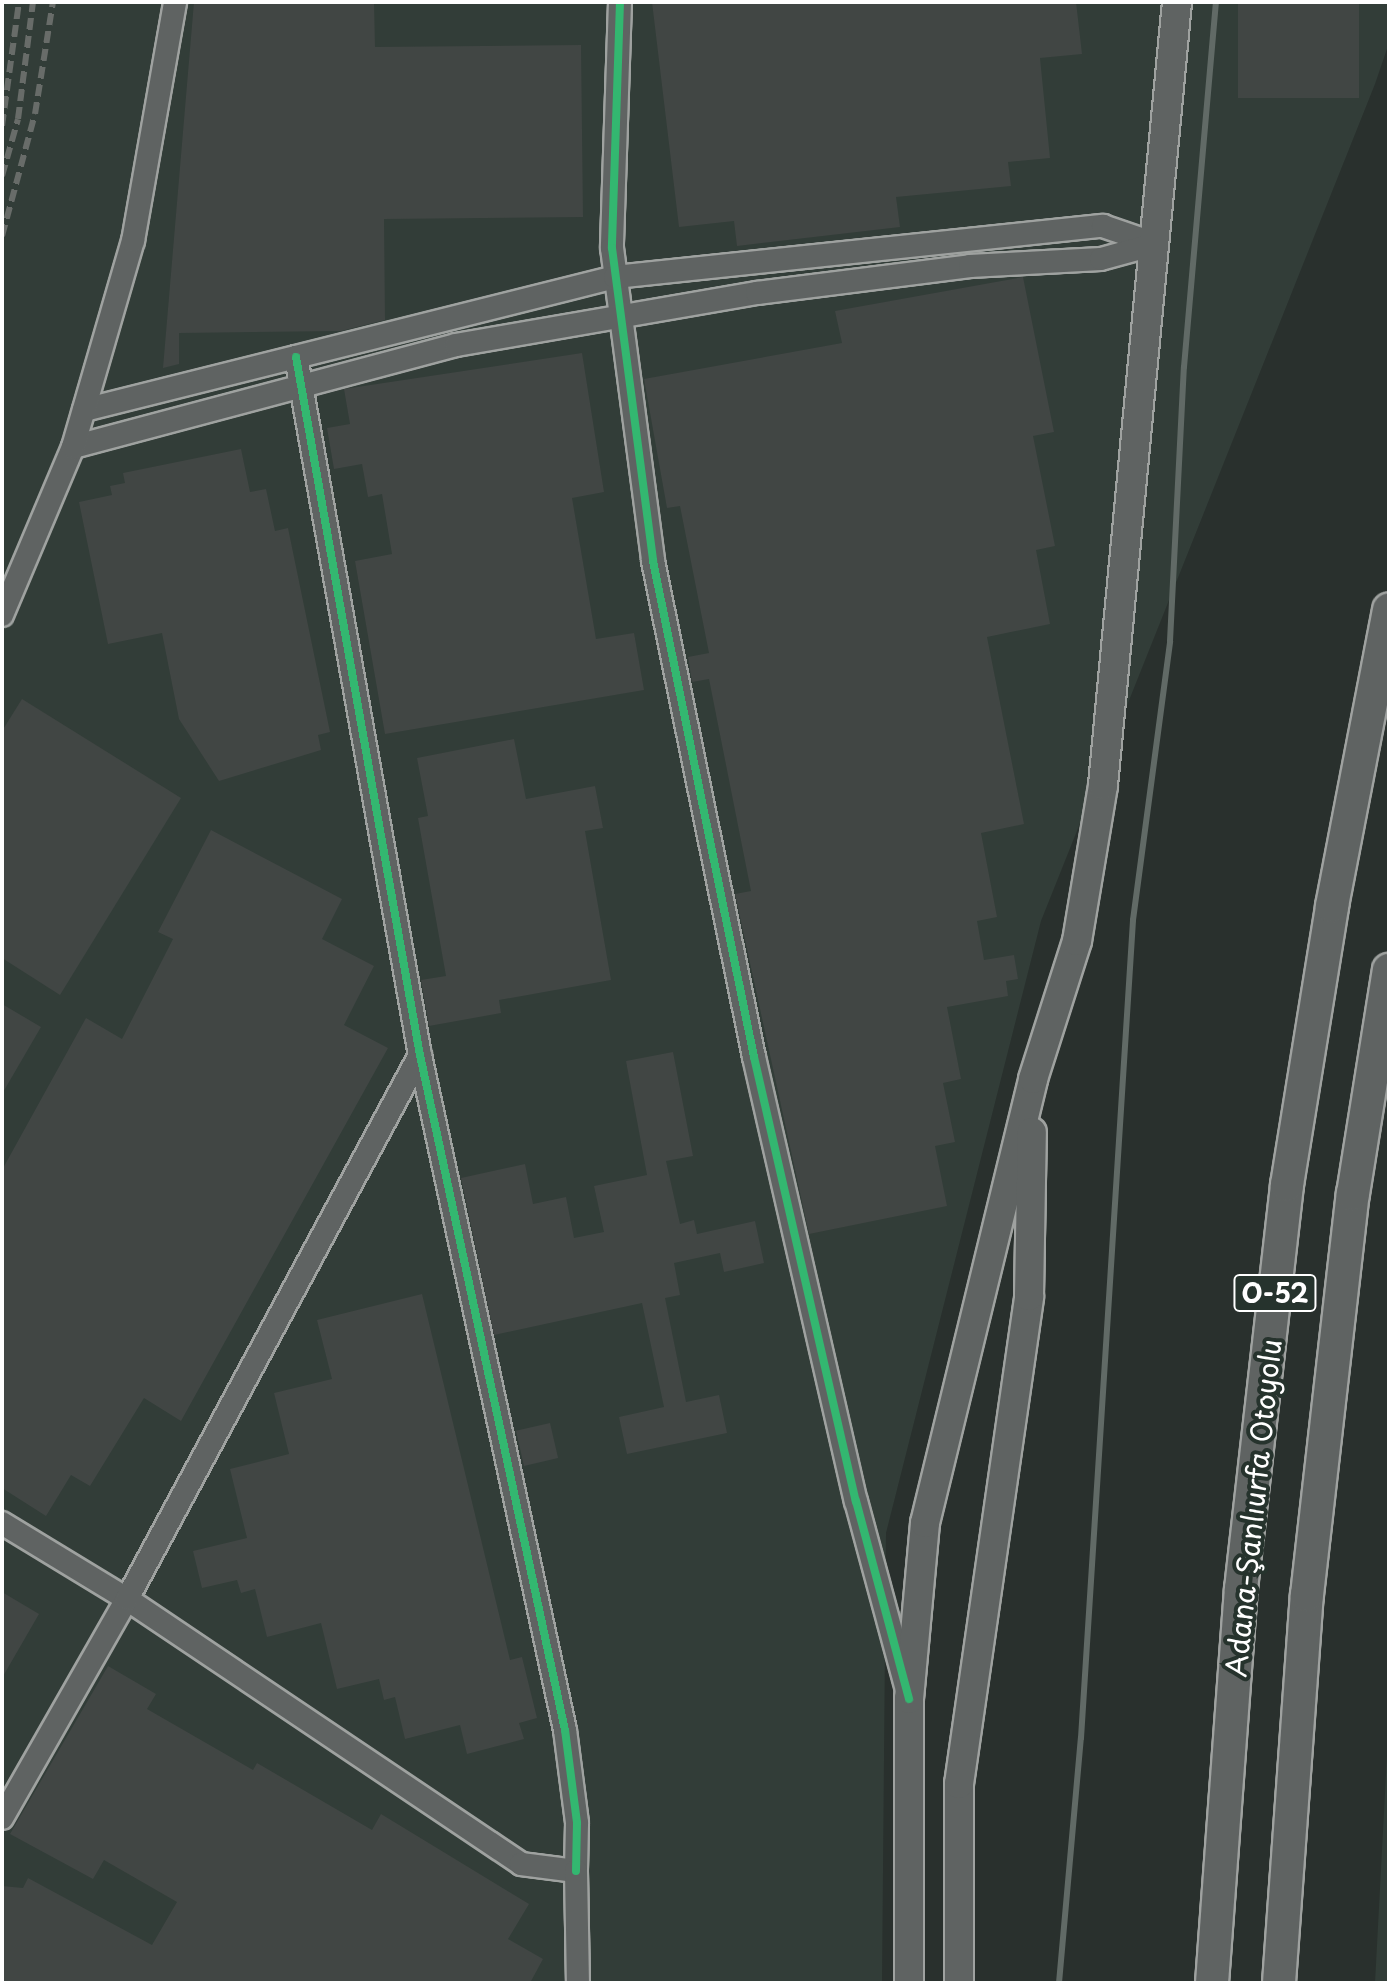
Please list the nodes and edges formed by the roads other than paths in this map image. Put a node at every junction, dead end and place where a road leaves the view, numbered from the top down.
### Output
1 (175, 2) edge
2 (620, 2) edge
3 (1177, 2) edge
4 (1155, 244) junction
5 (615, 277) junction
6 (620, 315) junction
7 (296, 357) junction
8 (300, 385) junction
9 (84, 410) junction
10 (73, 447) junction
11 (1389, 609) edge
12 (2, 615) edge
13 (1389, 970) edge
14 (420, 1055) junction
15 (1033, 1079) junction
16 (2, 1523) edge
17 (127, 1599) junction
18 (909, 1699) junction
19 (2, 1818) edge
20 (576, 1871) junction
21 (578, 1983) edge
22 (909, 1983) edge
23 (959, 1983) edge
24 (1212, 1983) edge
25 (1279, 1983) edge

1 - 9 street
2 - 5 street
3 - 4 main road
4 - 5 street
4 - 6 street
4 - 15 main road
5 - 6 street
5 - 7 street
6 - 8 street
6 - 18 street
7 - 8 street
7 - 9 street
8 - 10 street
8 - 14 street
9 - 10 street
10 - 12 street
11 - 24 highway, Adana-Şanlıurfa Otoyolu / O-52
13 - 25 highway, O-52
14 - 17 street
14 - 20 street
15 - 18 main road
15 - 23 main road
16 - 17 street
17 - 19 street
17 - 20 street
18 - 22 main road
20 - 21 street

